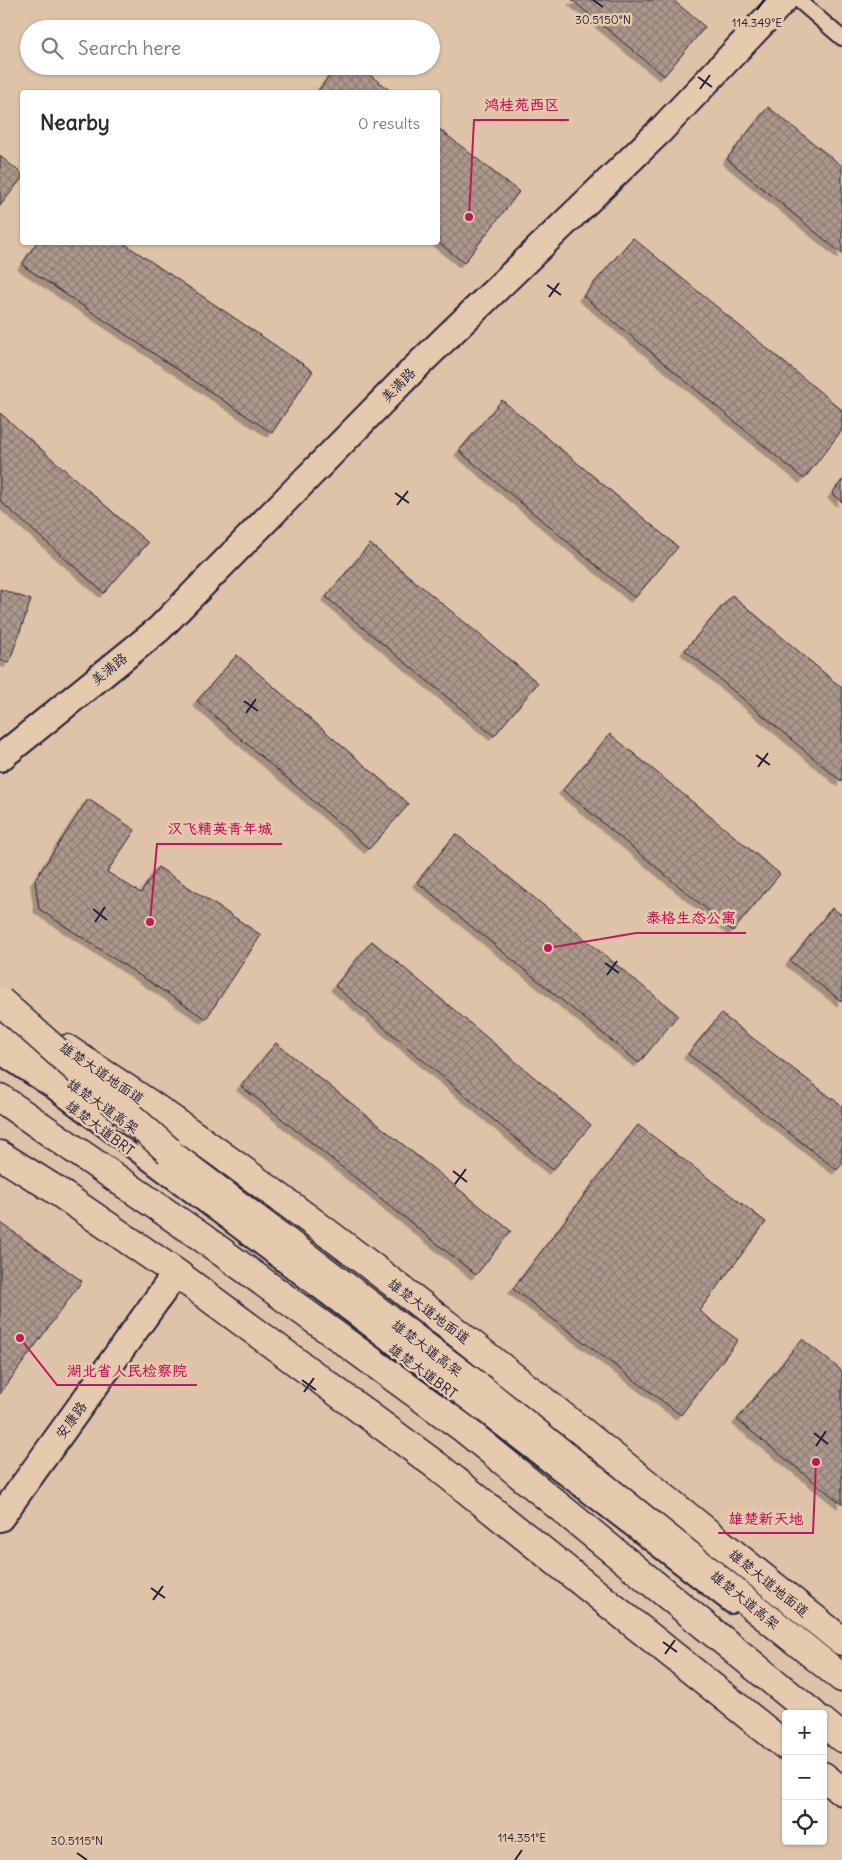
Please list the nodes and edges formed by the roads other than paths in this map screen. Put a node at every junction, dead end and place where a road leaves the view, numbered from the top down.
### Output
1 (784, 0) edge
2 (798, 0) edge
3 (842, 38) edge
4 (0, 758) edge
5 (0, 1003) edge
6 (0, 1035) edge
7 (0, 1057) edge
8 (0, 1098) edge
9 (169, 1151) junction
10 (0, 1155) edge
11 (176, 1273) junction
12 (0, 1518) edge
13 (842, 1641) edge
14 (842, 1678) edge
15 (842, 1692) edge
16 (808, 1710) edge
17 (827, 1725) edge
18 (842, 1738) edge
19 (782, 1743) edge
20 (827, 1779) edge
21 (842, 1792) edge

1 - 4 street, 美满路
2 - 3 lane
5 - 9 main road, bridge
5 - 13 main road, 雄楚大道地面道
6 - 9 main road, 雄楚大道高架, bridge
7 - 15 lane, 雄楚大道BRT
8 - 16 main road
9 - 14 main road, 雄楚大道高架
10 - 11 main road
11 - 12 street, 安康路
11 - 19 main road
17 - 18 main road
20 - 21 main road

